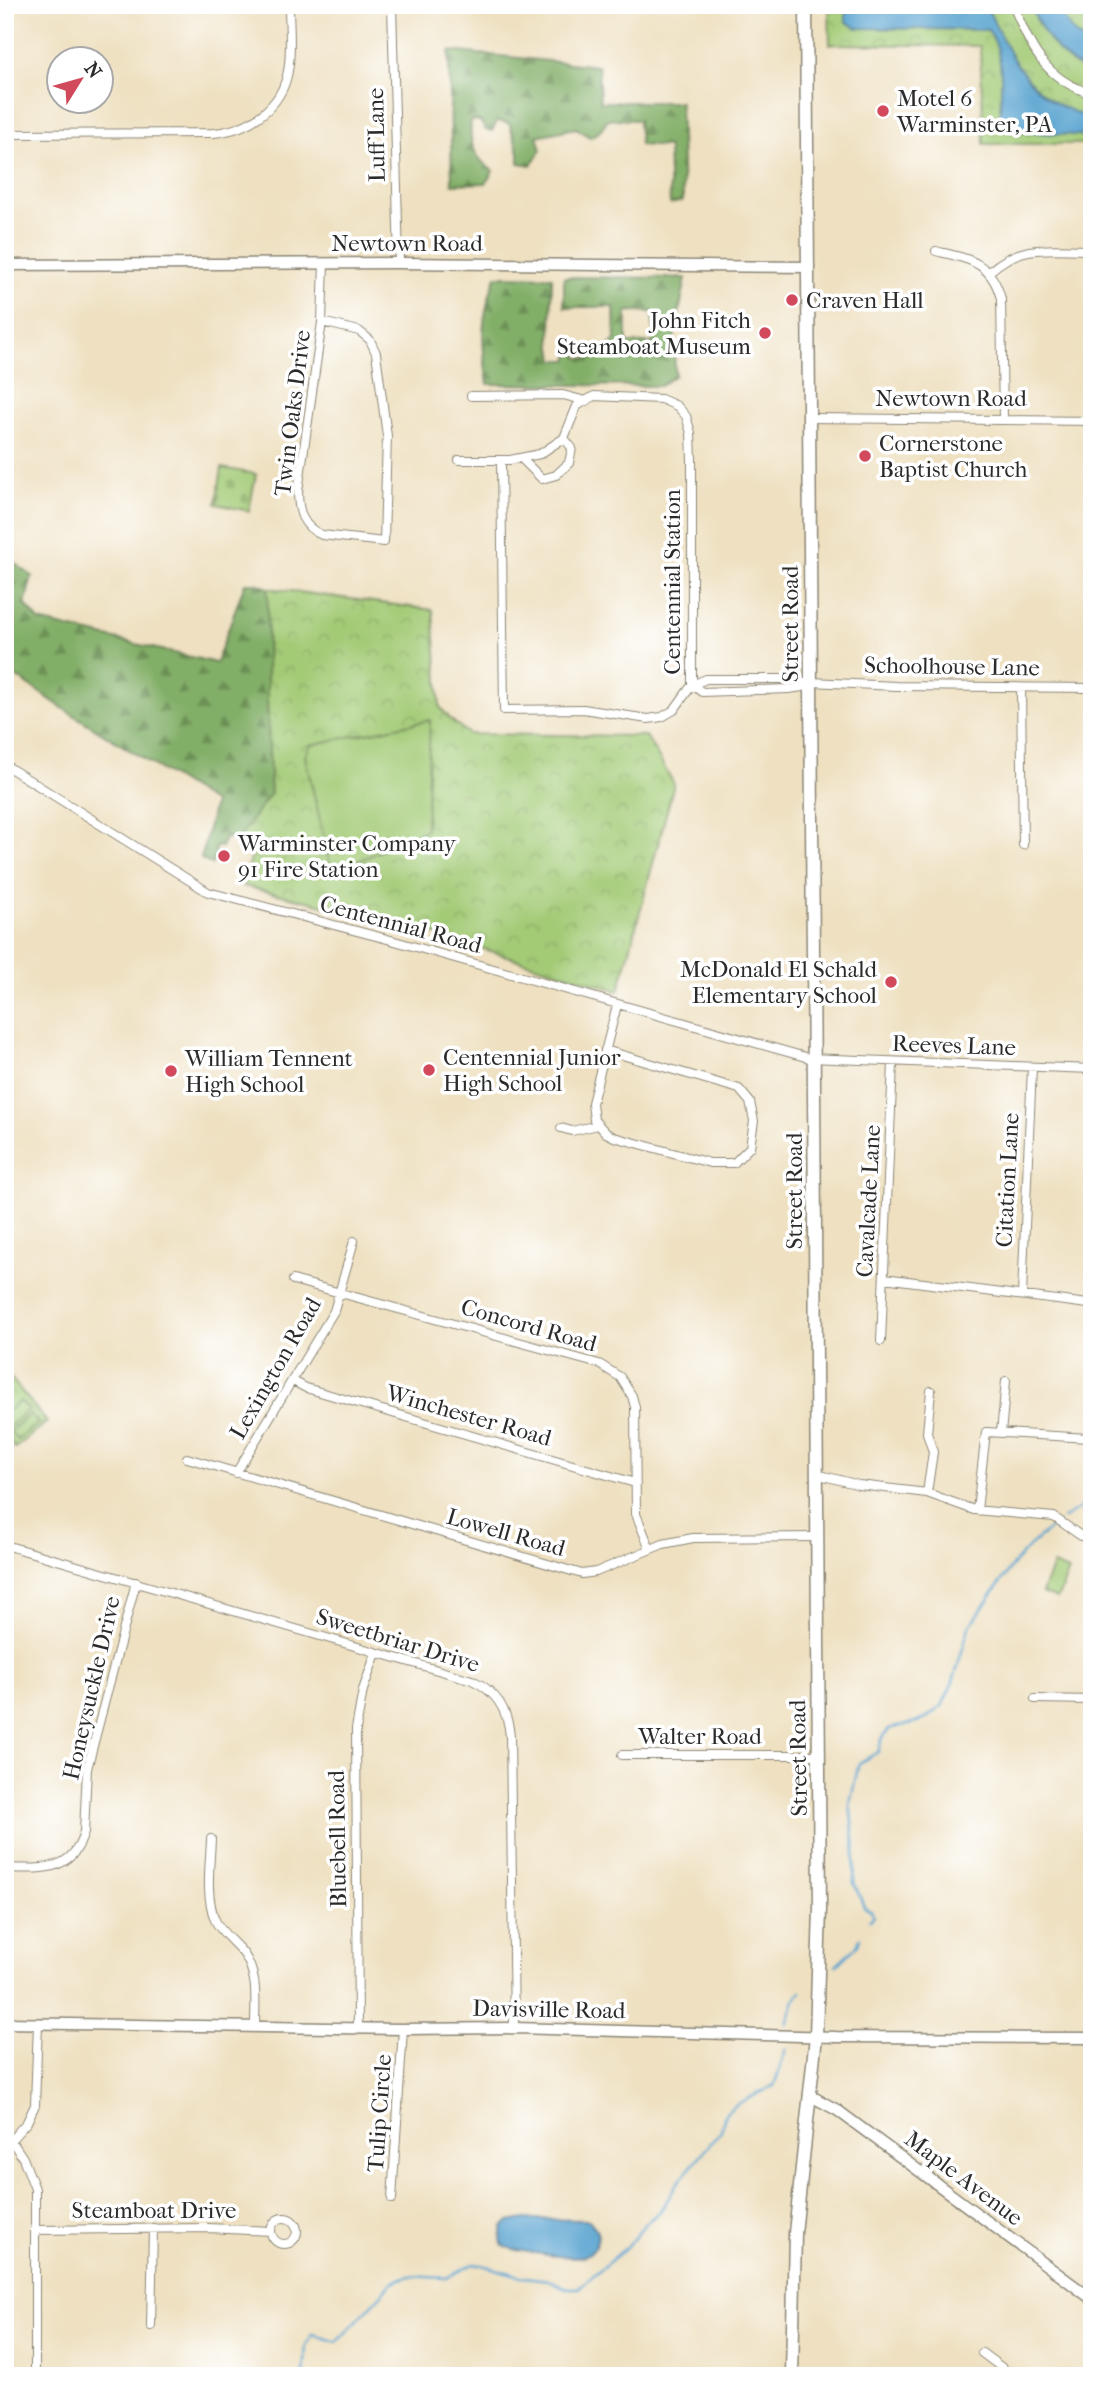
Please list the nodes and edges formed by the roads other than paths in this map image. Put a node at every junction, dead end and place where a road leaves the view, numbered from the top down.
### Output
1 (289, 5) edge
2 (392, 5) edge
3 (806, 5) edge
4 (1013, 5) edge
5 (1092, 94) edge
6 (5, 134) edge
7 (1092, 250) edge
8 (936, 251) dead end
9 (399, 263) junction
10 (324, 264) junction
11 (5, 265) edge
12 (809, 267) junction
13 (989, 272) junction
14 (322, 322) junction
15 (471, 396) dead end
16 (586, 401) junction
17 (810, 418) junction
18 (1003, 420) junction
19 (1092, 421) edge
20 (564, 438) junction
21 (522, 458) junction
22 (459, 460) dead end
23 (501, 460) junction
24 (812, 684) junction
25 (692, 685) junction
26 (1021, 688) junction
27 (1092, 688) edge
28 (5, 765) edge
29 (1023, 845) dead end
30 (617, 1004) junction
31 (605, 1050) junction
32 (814, 1059) junction
33 (893, 1063) junction
34 (1032, 1067) junction
35 (1092, 1069) edge
36 (598, 1125) junction
37 (561, 1128) dead end
38 (354, 1241) dead end
39 (884, 1278) junction
40 (293, 1280) dead end
41 (340, 1293) junction
42 (1022, 1295) junction
43 (1088, 1304) dead end
44 (881, 1341) dead end
45 (293, 1381) junction
46 (1006, 1381) dead end
47 (931, 1391) dead end
48 (1092, 1419) edge
49 (1001, 1433) junction
50 (187, 1458) dead end
51 (236, 1473) junction
52 (816, 1474) junction
53 (635, 1483) junction
54 (927, 1493) junction
55 (976, 1510) junction
56 (1092, 1536) edge
57 (817, 1537) junction
58 (5, 1545) edge
59 (650, 1549) junction
60 (136, 1582) junction
61 (376, 1653) junction
62 (1035, 1699) dead end
63 (1092, 1700) edge
64 (622, 1755) dead end
65 (820, 1755) junction
66 (211, 1839) dead end
67 (5, 1868) edge
68 (5, 2023) edge
69 (38, 2023) junction
70 (255, 2027) junction
71 (514, 2028) junction
72 (358, 2029) junction
73 (403, 2029) junction
74 (816, 2036) junction
75 (1092, 2038) edge
76 (809, 2095) junction
77 (8, 2140) edge
78 (392, 2199) dead end
79 (153, 2228) junction
80 (36, 2230) junction
81 (271, 2231) dead end
82 (1092, 2299) edge
83 (151, 2326) dead end
84 (982, 2353) dead end
85 (35, 2376) edge
86 (792, 2376) edge
87 (1013, 2376) edge

1 - 6 street
2 - 9 street, Luff Lane
3 - 12 main road, Street Road
4 - 5 street
7 - 13 street
8 - 13 street
9 - 10 street, Newtown Road
9 - 12 street, Newtown Road
10 - 11 street, Newtown Road
10 - 14 street, Twin Oaks Drive
12 - 17 main road, Street Road
13 - 18 street
14 - 14 street, Twin Oaks Drive
15 - 16 street
16 - 20 street
16 - 25 street, Centennial Station
17 - 18 street, Newtown Road
17 - 24 main road, Street Road
18 - 19 street, Newtown Road
20 - 21 street
20 - 21 street
21 - 23 street
22 - 23 street
23 - 25 street, Centennial Station
24 - 25 street, Schoolhouse Lane
24 - 26 street, Schoolhouse Lane
24 - 32 main road, Street Road
26 - 27 street, Schoolhouse Lane
26 - 29 street
28 - 30 street, Centennial Road
30 - 31 street
30 - 32 street, Centennial Road
31 - 36 street
31 - 36 street
32 - 33 street, Reeves Lane
32 - 52 main road, Street Road
33 - 34 street, Reeves Lane
33 - 39 street, Cavalcade Lane
34 - 35 street, Reeves Lane
34 - 42 street, Citation Lane
36 - 37 street
38 - 41 street, Lexington Road
39 - 42 street
39 - 44 street, Cavalcade Lane
40 - 41 street, Concord Road
41 - 45 street, Lexington Road
41 - 53 street, Concord Road
42 - 43 street
45 - 51 street, Lexington Road
45 - 53 street, Winchester Road
46 - 49 street
47 - 54 street
48 - 49 street
49 - 55 street
50 - 51 street, Lowell Road
51 - 59 street, Lowell Road
52 - 54 street
52 - 57 main road, Street Road
53 - 59 street, Concord Road
54 - 55 street
55 - 56 street
57 - 59 street, Lowell Road
57 - 65 main road, Street Road
58 - 60 street, Sweetbriar Drive
60 - 61 street, Sweetbriar Drive
60 - 67 street, Honeysuckle Drive
61 - 71 street, Sweetbriar Drive
61 - 72 street, Bluebell Road
62 - 63 street
64 - 65 street, Walter Road
65 - 74 main road, Street Road
66 - 70 street
68 - 69 street, Davisville Road
69 - 70 street, Davisville Road
69 - 77 street
70 - 72 street, Davisville Road
71 - 73 street, Davisville Road
71 - 74 street, Davisville Road
72 - 73 street, Davisville Road
73 - 78 street, Tulip Circle
74 - 75 street, Davisville Road
74 - 76 main road, Street Road
76 - 82 street, Maple Avenue
76 - 86 main road, Street Road
77 - 80 street
79 - 80 street, Steamboat Drive
79 - 81 street, Steamboat Drive
79 - 83 street
80 - 85 street
84 - 87 street

